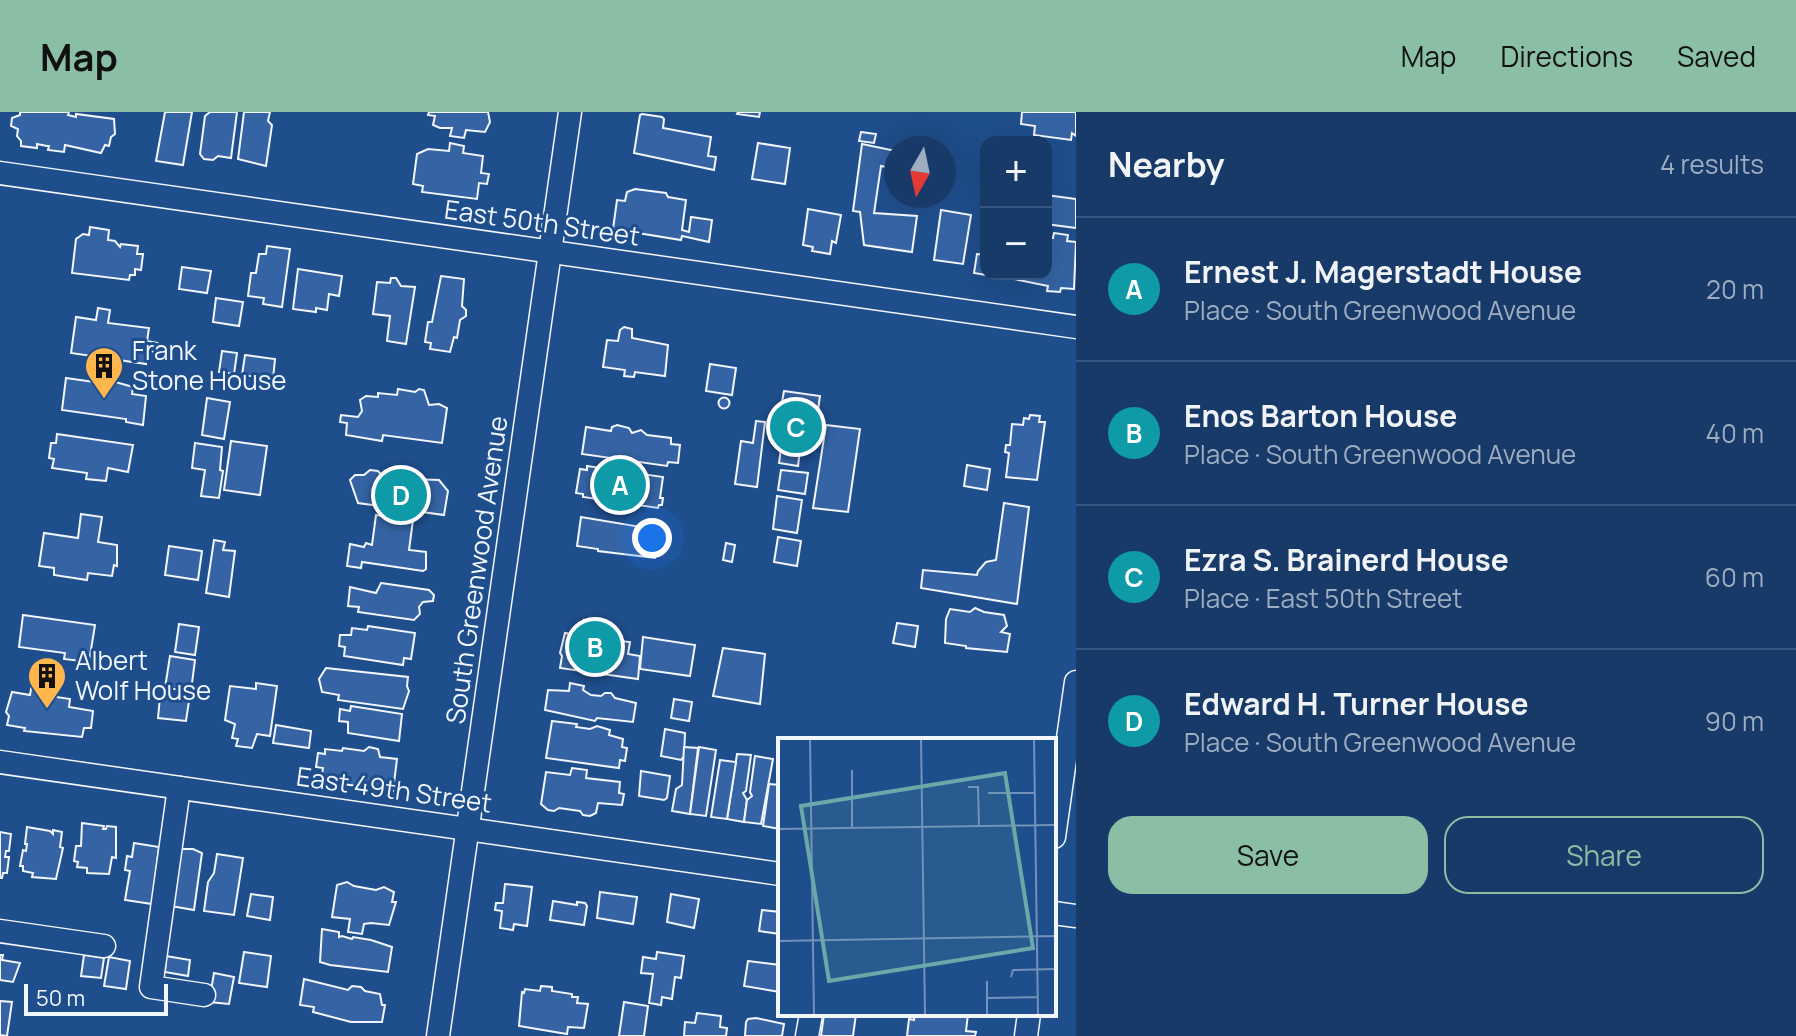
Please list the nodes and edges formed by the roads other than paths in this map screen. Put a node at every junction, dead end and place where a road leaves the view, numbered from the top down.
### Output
1 (570, 112) edge
2 (0, 173) edge
3 (550, 252) junction
4 (1076, 327) edge
5 (1076, 682) edge
6 (0, 762) edge
7 (179, 788) junction
8 (1056, 823) edge
9 (468, 829) junction
10 (778, 874) edge
11 (1056, 913) edge
12 (1076, 916) edge
13 (0, 931) edge
14 (104, 946) dead end
15 (204, 995) dead end
16 (811, 1016) edge
17 (1029, 1016) edge
18 (438, 1036) edge
19 (807, 1036) edge
20 (1026, 1036) edge

1 - 3 street, South Greenwood Avenue
2 - 3 street, East 50th Street
3 - 4 street, East 50th Street
3 - 9 street, South Greenwood Avenue
5 - 8 street
6 - 7 street, East 49th Street
7 - 9 street, East 49th Street
7 - 15 street
9 - 10 street, East 49th Street
9 - 18 street, South Greenwood Avenue
11 - 12 street
13 - 14 street
16 - 19 street
17 - 20 street

